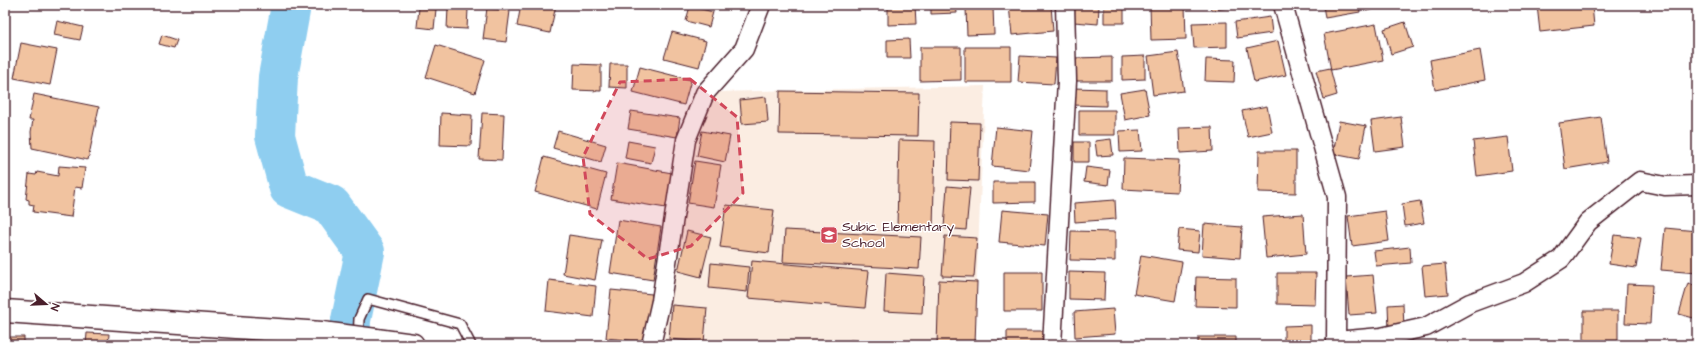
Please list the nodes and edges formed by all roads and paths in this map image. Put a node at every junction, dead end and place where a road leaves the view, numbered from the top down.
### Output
1 (761, 5) edge
2 (1065, 5) edge
3 (1283, 5) edge
4 (1697, 185) edge
5 (5, 311) edge
6 (366, 342) edge
7 (1336, 343) edge
8 (413, 345) edge
9 (471, 345) edge
10 (651, 345) edge
11 (1052, 345) edge

1 - 10 street
2 - 11 street
3 - 7 street
4 - 7 street
5 - 6 main road, bridge
6 - 8 main road
6 - 9 lane

